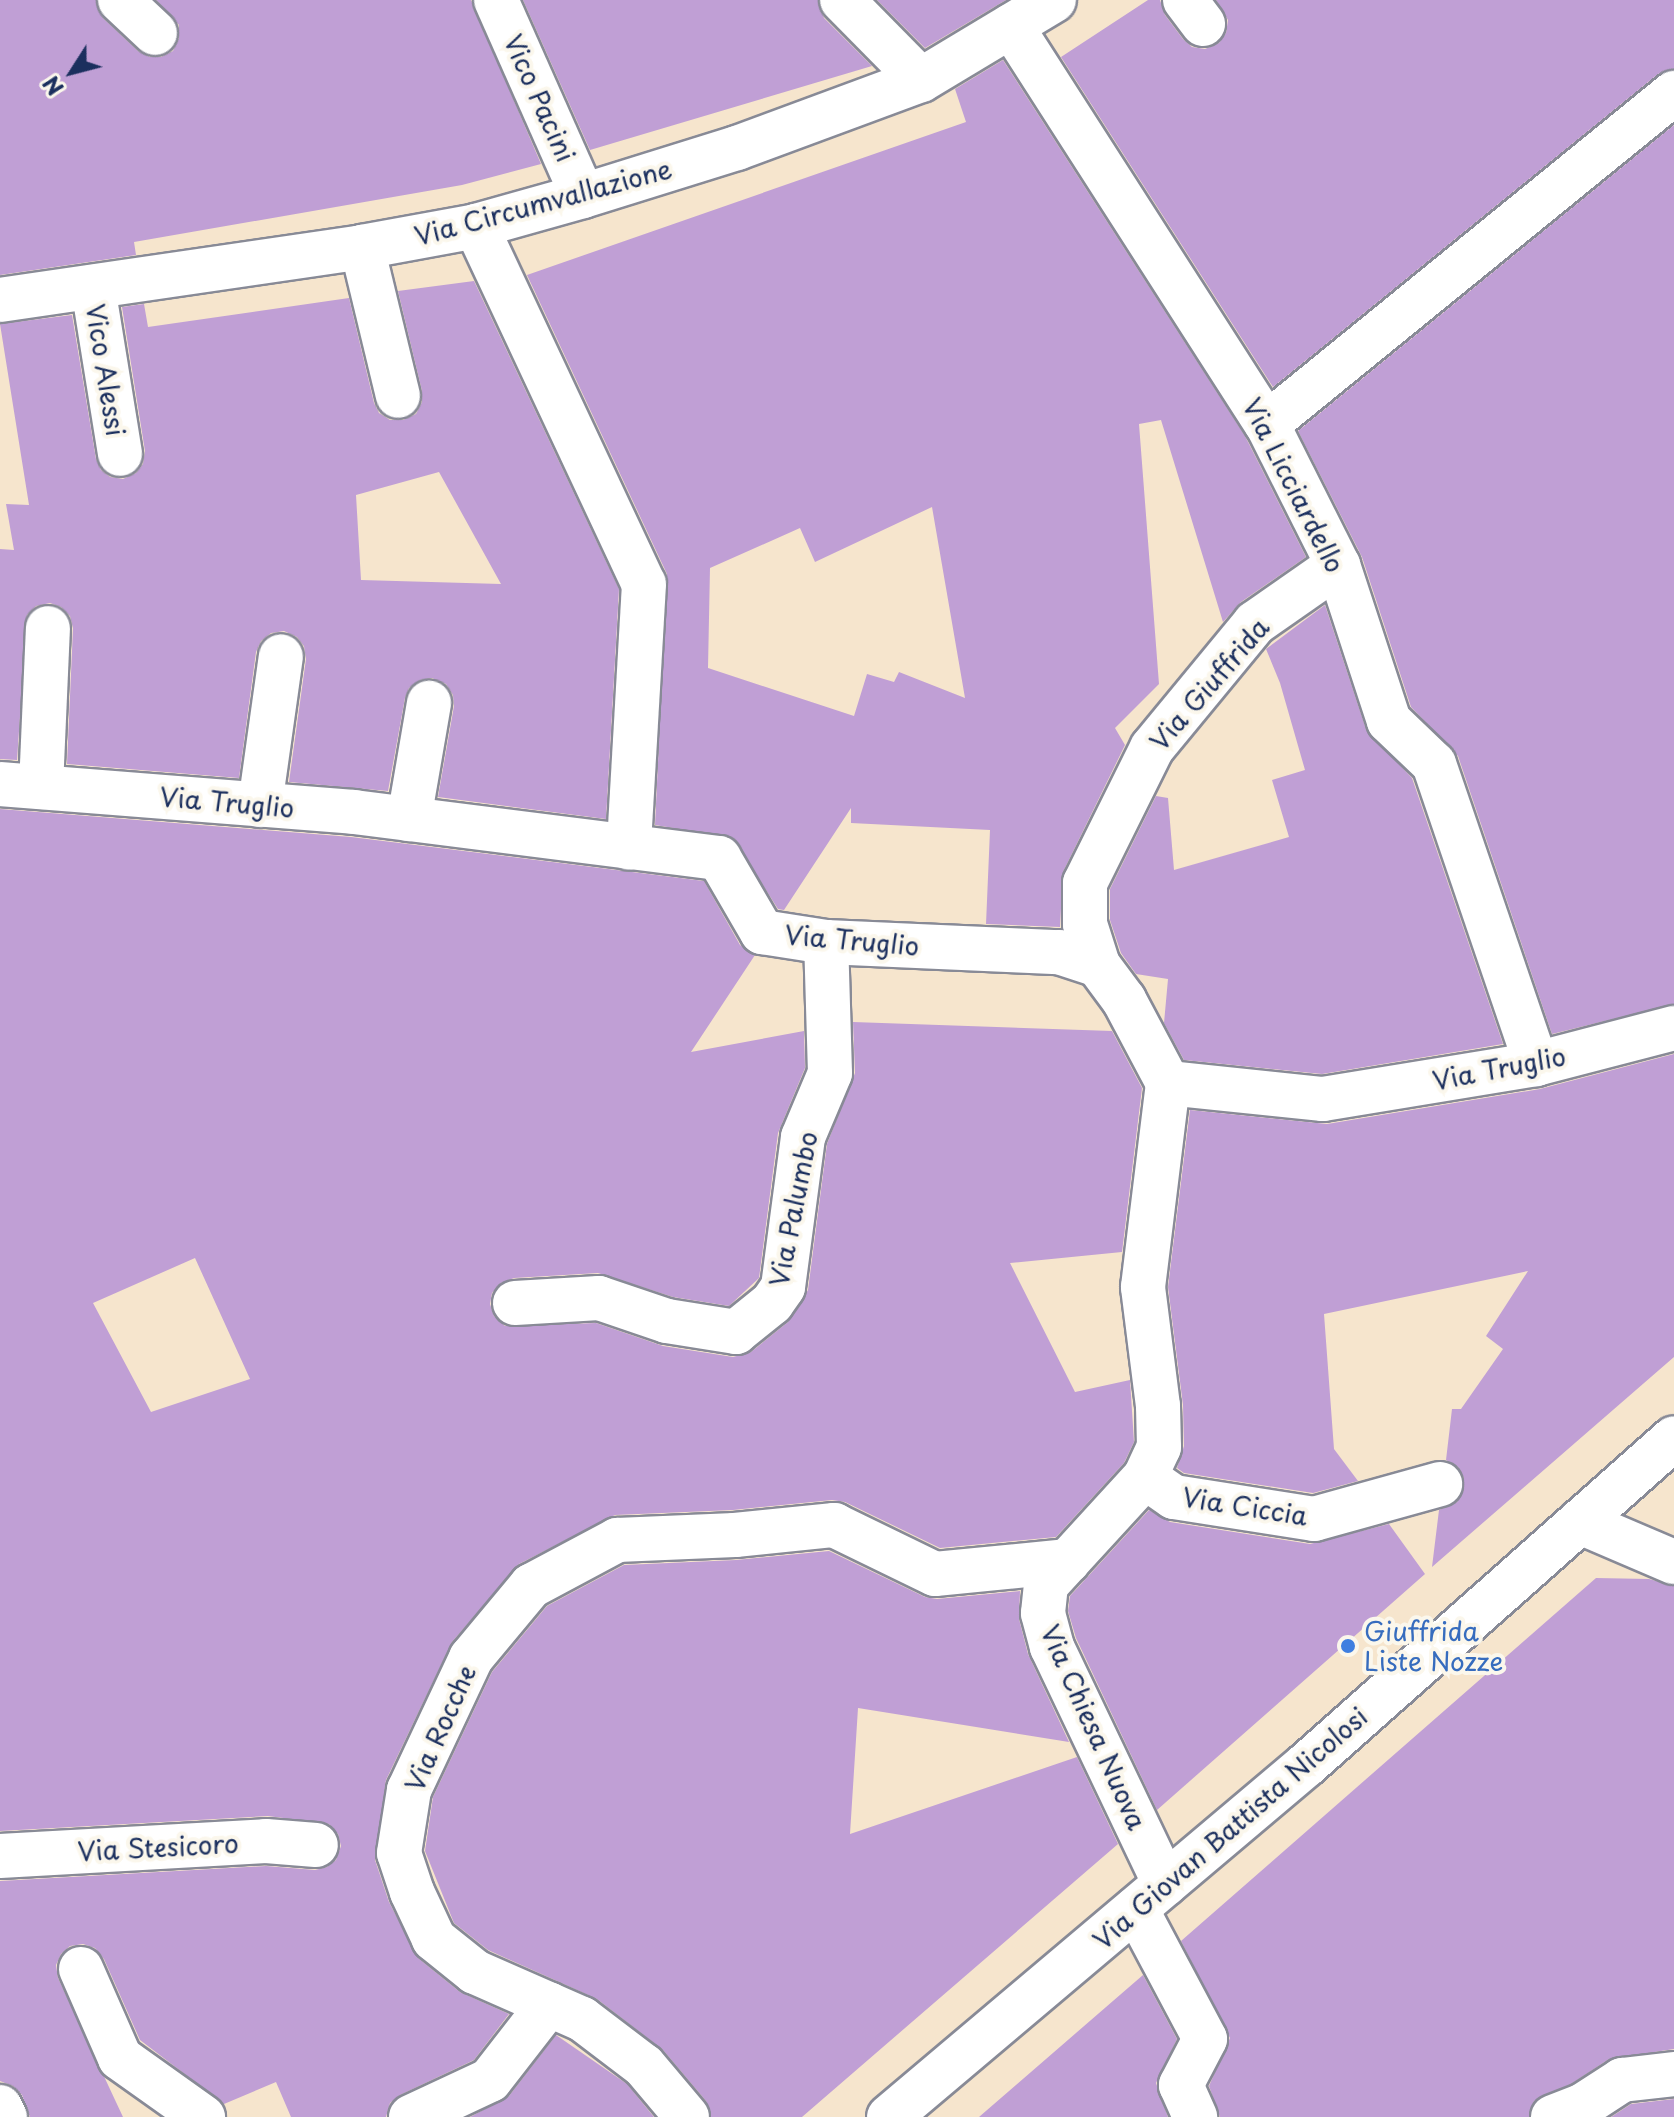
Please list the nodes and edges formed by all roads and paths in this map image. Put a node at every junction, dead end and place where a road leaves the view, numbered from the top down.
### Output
1 (120, 0) edge
2 (496, 0) edge
3 (842, 0) edge
4 (1054, 0) edge
5 (1011, 26) junction
6 (155, 33) dead end
7 (921, 80) junction
8 (1674, 93) edge
9 (583, 196) junction
10 (476, 226) junction
11 (362, 247) junction
12 (93, 287) junction
13 (0, 300) edge
14 (398, 396) dead end
15 (1267, 424) junction
16 (120, 454) dead end
17 (1338, 565) junction
18 (48, 628) dead end
19 (281, 656) dead end
20 (429, 703) dead end
21 (21, 786) edge
22 (260, 805) junction
23 (409, 819) junction
24 (629, 848) junction
25 (826, 942) junction
26 (1098, 965) junction
27 (1674, 1028) edge
28 (1536, 1064) junction
29 (1168, 1083) junction
30 (515, 1303) dead end
31 (1674, 1438) edge
32 (1145, 1477) junction
33 (1440, 1484) dead end
34 (1580, 1522) junction
35 (1068, 1561) junction
36 (1674, 1562) edge
37 (316, 1845) dead end
38 (0, 1856) edge
39 (1150, 1896) junction
40 (81, 1969) dead end
41 (549, 2004) junction
42 (1674, 2074) edge
43 (0, 2107) edge
44 (417, 2116) edge
45 (5, 2117) edge
46 (203, 2117) edge
47 (687, 2117) edge
48 (889, 2117) edge
49 (1195, 2117) edge
50 (1553, 2117) edge

1 - 6 street
2 - 9 street, Vico Pacini
3 - 7 street
4 - 5 street, Via Circumvallazione
5 - 7 street, Via Circumvallazione
5 - 15 street, Via Licciardello
7 - 9 street, Via Circumvallazione
8 - 15 street
9 - 10 street, Via Circumvallazione
10 - 11 street, Via Circumvallazione
10 - 24 street
11 - 12 street, Via Circumvallazione
11 - 14 street
12 - 13 street, Via Circumvallazione
12 - 16 street, Vico Alessi
15 - 17 street, Via Licciardello
17 - 26 street, Via Giuffrida
17 - 28 street, Via Licciardello
18 - 21 street
19 - 22 street
20 - 23 street
21 - 22 street, Via Truglio
22 - 23 street, Via Truglio
23 - 24 street, Via Truglio
24 - 25 street, Via Truglio
25 - 26 street, Via Truglio
25 - 30 street, Via Palumbo
26 - 29 street
27 - 28 street, Via Truglio
28 - 29 street, Via Truglio
29 - 32 street, Via Chiesa Nuova
31 - 34 street, Via Giovan Battista Nicolosi
32 - 33 street, Via Ciccia
32 - 35 street, Via Chiesa Nuova
34 - 36 street
34 - 39 street, Via Giovan Battista Nicolosi
35 - 39 street, Via Chiesa Nuova
35 - 41 street, Via Rocche
37 - 38 street, Via Stesicoro
39 - 48 street, Via Giovan Battista Nicolosi
39 - 49 street, Via Chiesa Nuova
40 - 46 street
41 - 44 street
41 - 47 street, Via Rocche
42 - 50 street
43 - 45 street

